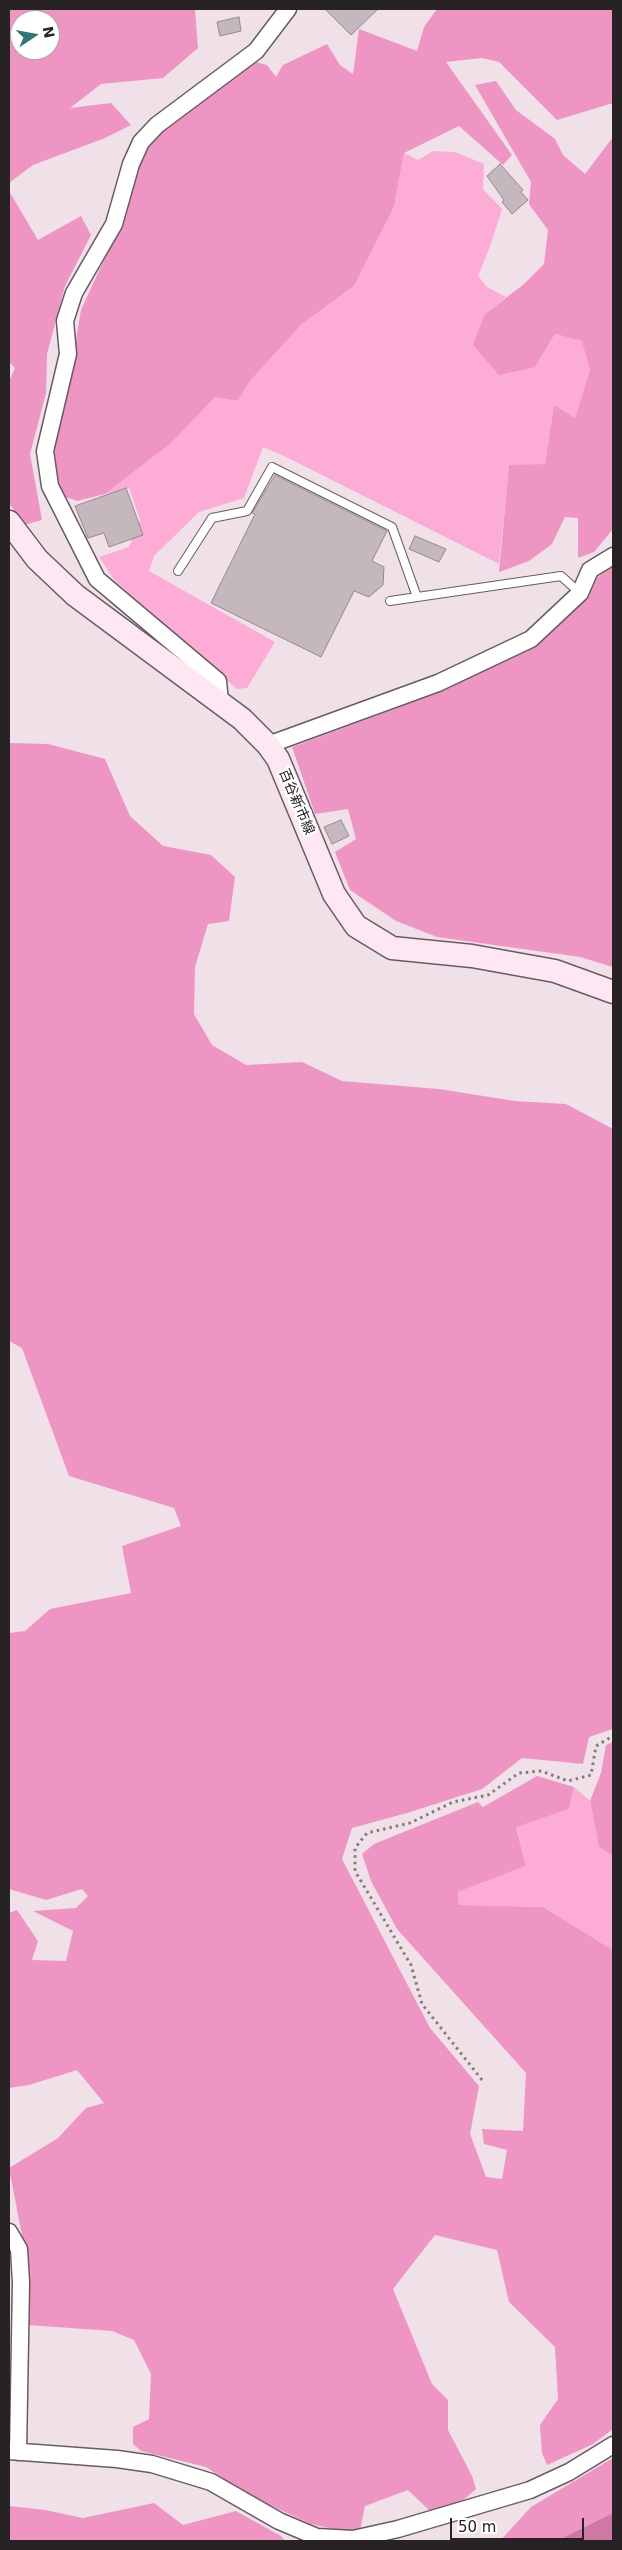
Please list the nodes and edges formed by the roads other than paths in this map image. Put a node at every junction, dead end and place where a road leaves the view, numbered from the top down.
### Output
1 (288, 9) edge
2 (9, 522) edge
3 (613, 556) edge
4 (178, 570) dead end
5 (580, 593) junction
6 (417, 597) junction
7 (390, 601) dead end
8 (220, 703) junction
9 (268, 745) junction
10 (613, 992) edge
11 (9, 2232) edge
12 (613, 2445) edge
13 (13, 2451) edge

1 - 8 street
2 - 8 main road, 百谷新市線
3 - 5 street
4 - 6 lane
5 - 6 lane
5 - 9 street
6 - 7 lane
8 - 9 main road, 百谷新市線
9 - 10 main road, 百谷新市線
11 - 13 street
12 - 13 street

